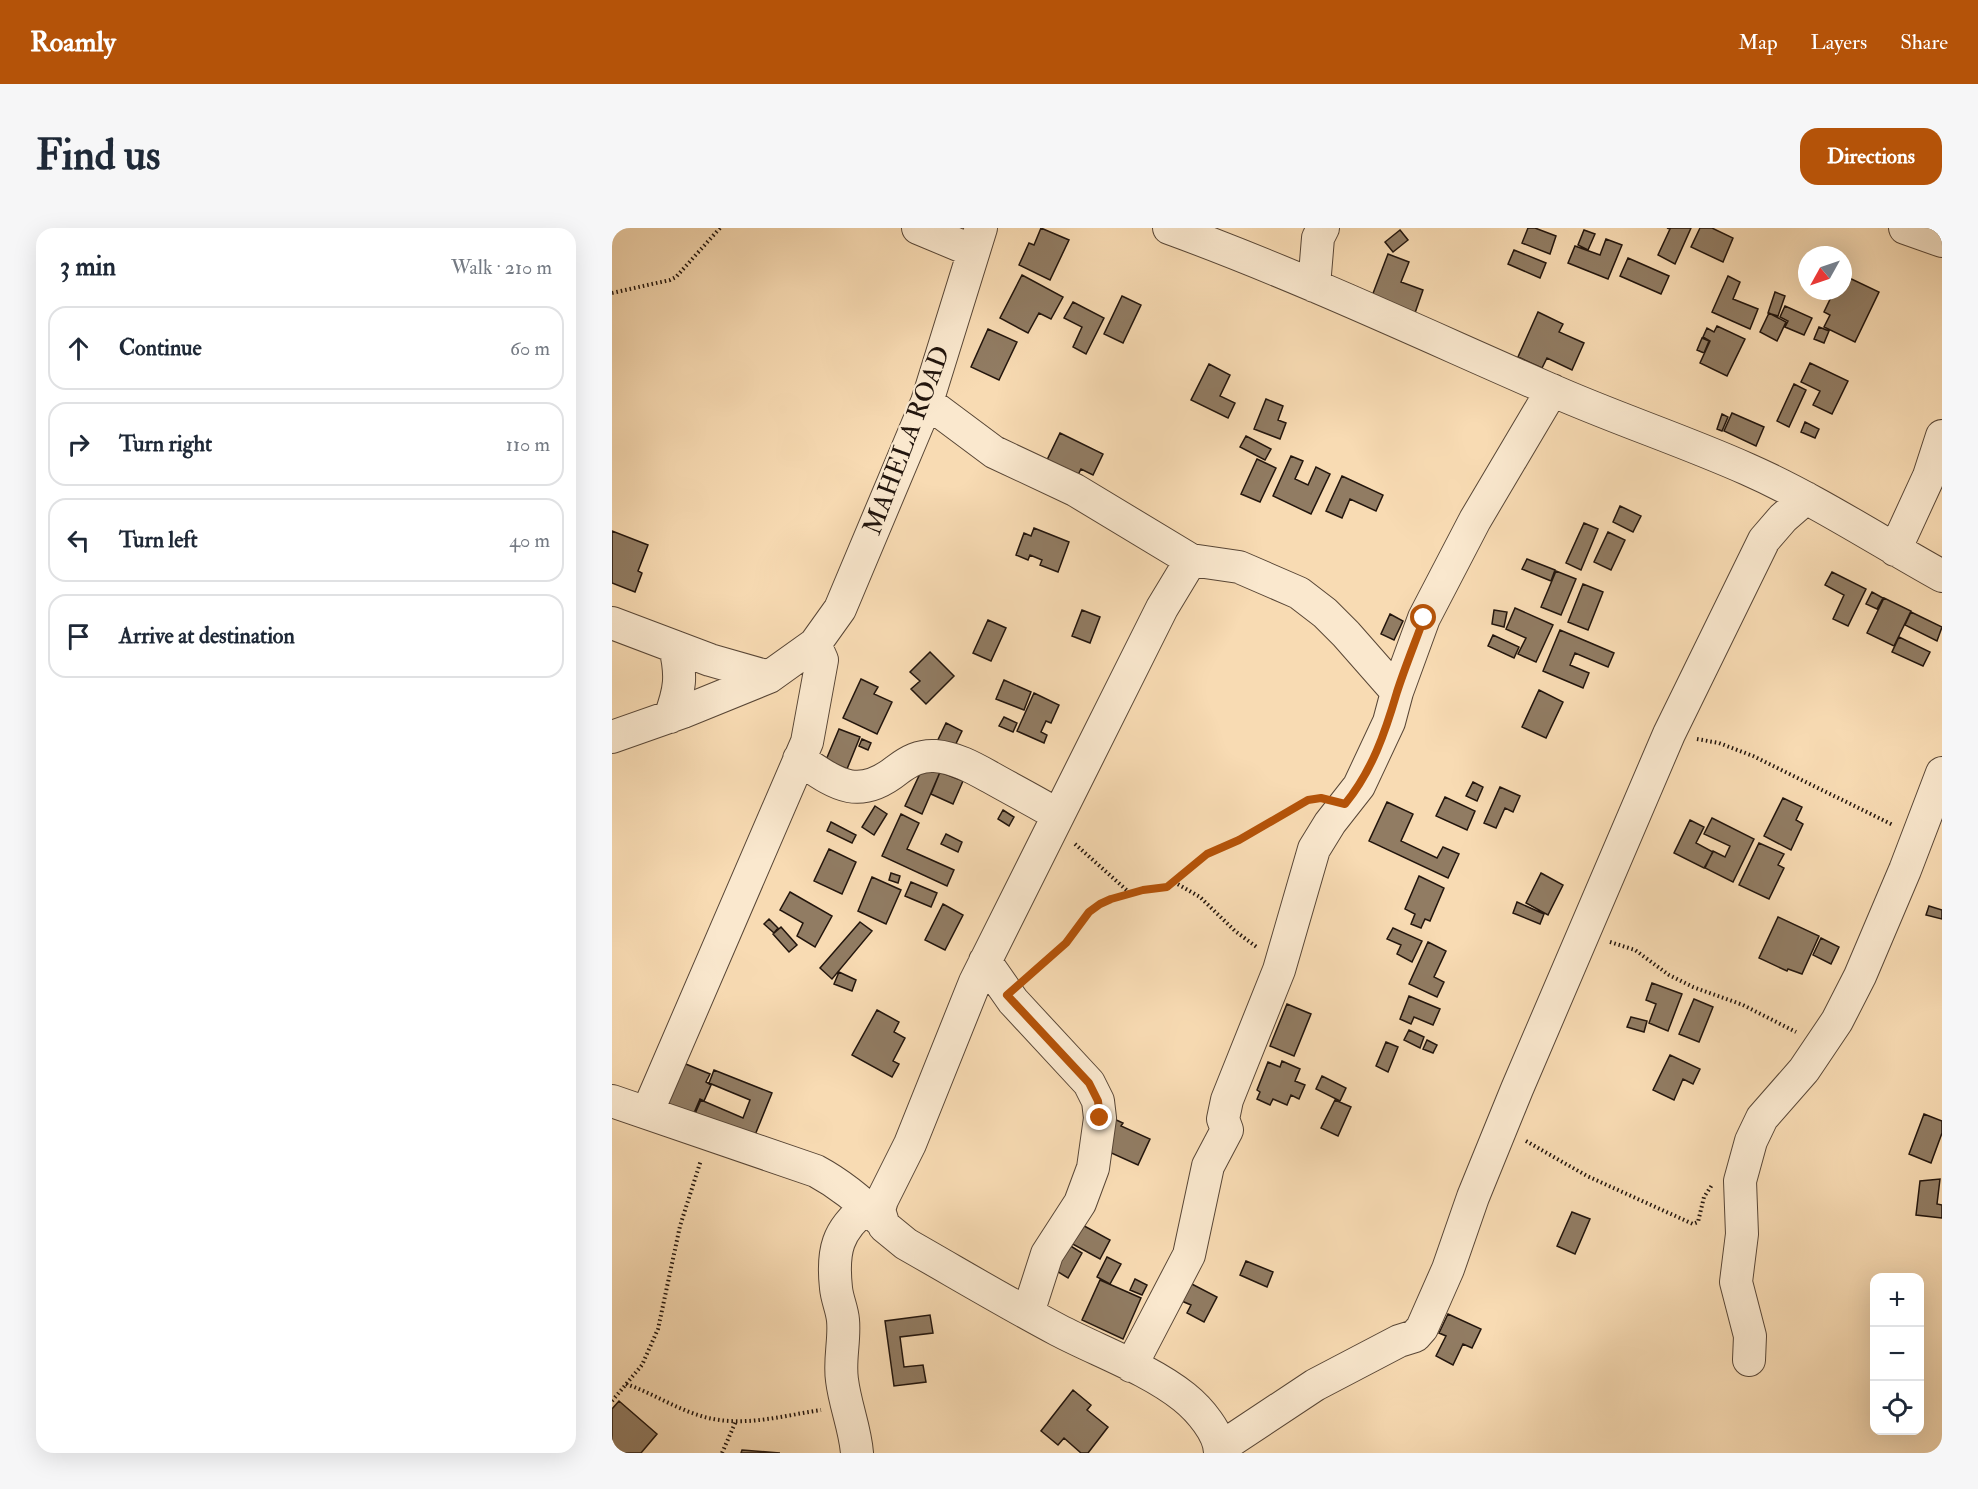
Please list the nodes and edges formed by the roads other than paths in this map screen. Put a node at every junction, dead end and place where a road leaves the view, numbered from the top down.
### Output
1 (918, 228) edge
2 (1169, 228) edge
3 (1323, 228) edge
4 (1905, 228) edge
5 (977, 240) edge
6 (1942, 241) edge
7 (1314, 286) junction
8 (1551, 390) junction
9 (927, 402) junction
10 (1942, 436) edge
11 (1806, 498) junction
12 (1895, 550) junction
13 (1191, 560) junction
14 (1942, 576) edge
15 (612, 623) edge
16 (815, 644) junction
17 (675, 647) junction
18 (769, 676) junction
19 (1397, 692) junction
20 (670, 717) junction
21 (612, 737) edge
22 (799, 759) junction
23 (1942, 773) edge
24 (1054, 823) junction
25 (986, 961) junction
26 (612, 1101) edge
27 (647, 1113) junction
28 (874, 1214) junction
29 (1028, 1313) junction
30 (1749, 1360) dead end
31 (1131, 1366) junction
32 (1220, 1450) edge
33 (857, 1453) edge

1 - 5 street
2 - 7 street
3 - 7 street
4 - 6 street
5 - 9 street, MAHELA ROAD
7 - 8 street
8 - 11 street
8 - 19 street
9 - 13 street
9 - 16 street, MAHELA ROAD
10 - 12 street
11 - 12 street
11 - 32 street
12 - 14 street
13 - 19 street
13 - 24 street
15 - 17 street
16 - 18 street, MAHELA ROAD
16 - 22 street
17 - 18 street
17 - 20 street
18 - 20 street, MAHELA ROAD
19 - 31 street
20 - 21 street, MAHELA ROAD
22 - 24 street
22 - 27 street
23 - 30 street
24 - 25 street
25 - 28 street
25 - 29 street
26 - 27 street
27 - 28 street
28 - 29 street
28 - 33 street
29 - 31 street
31 - 32 street

